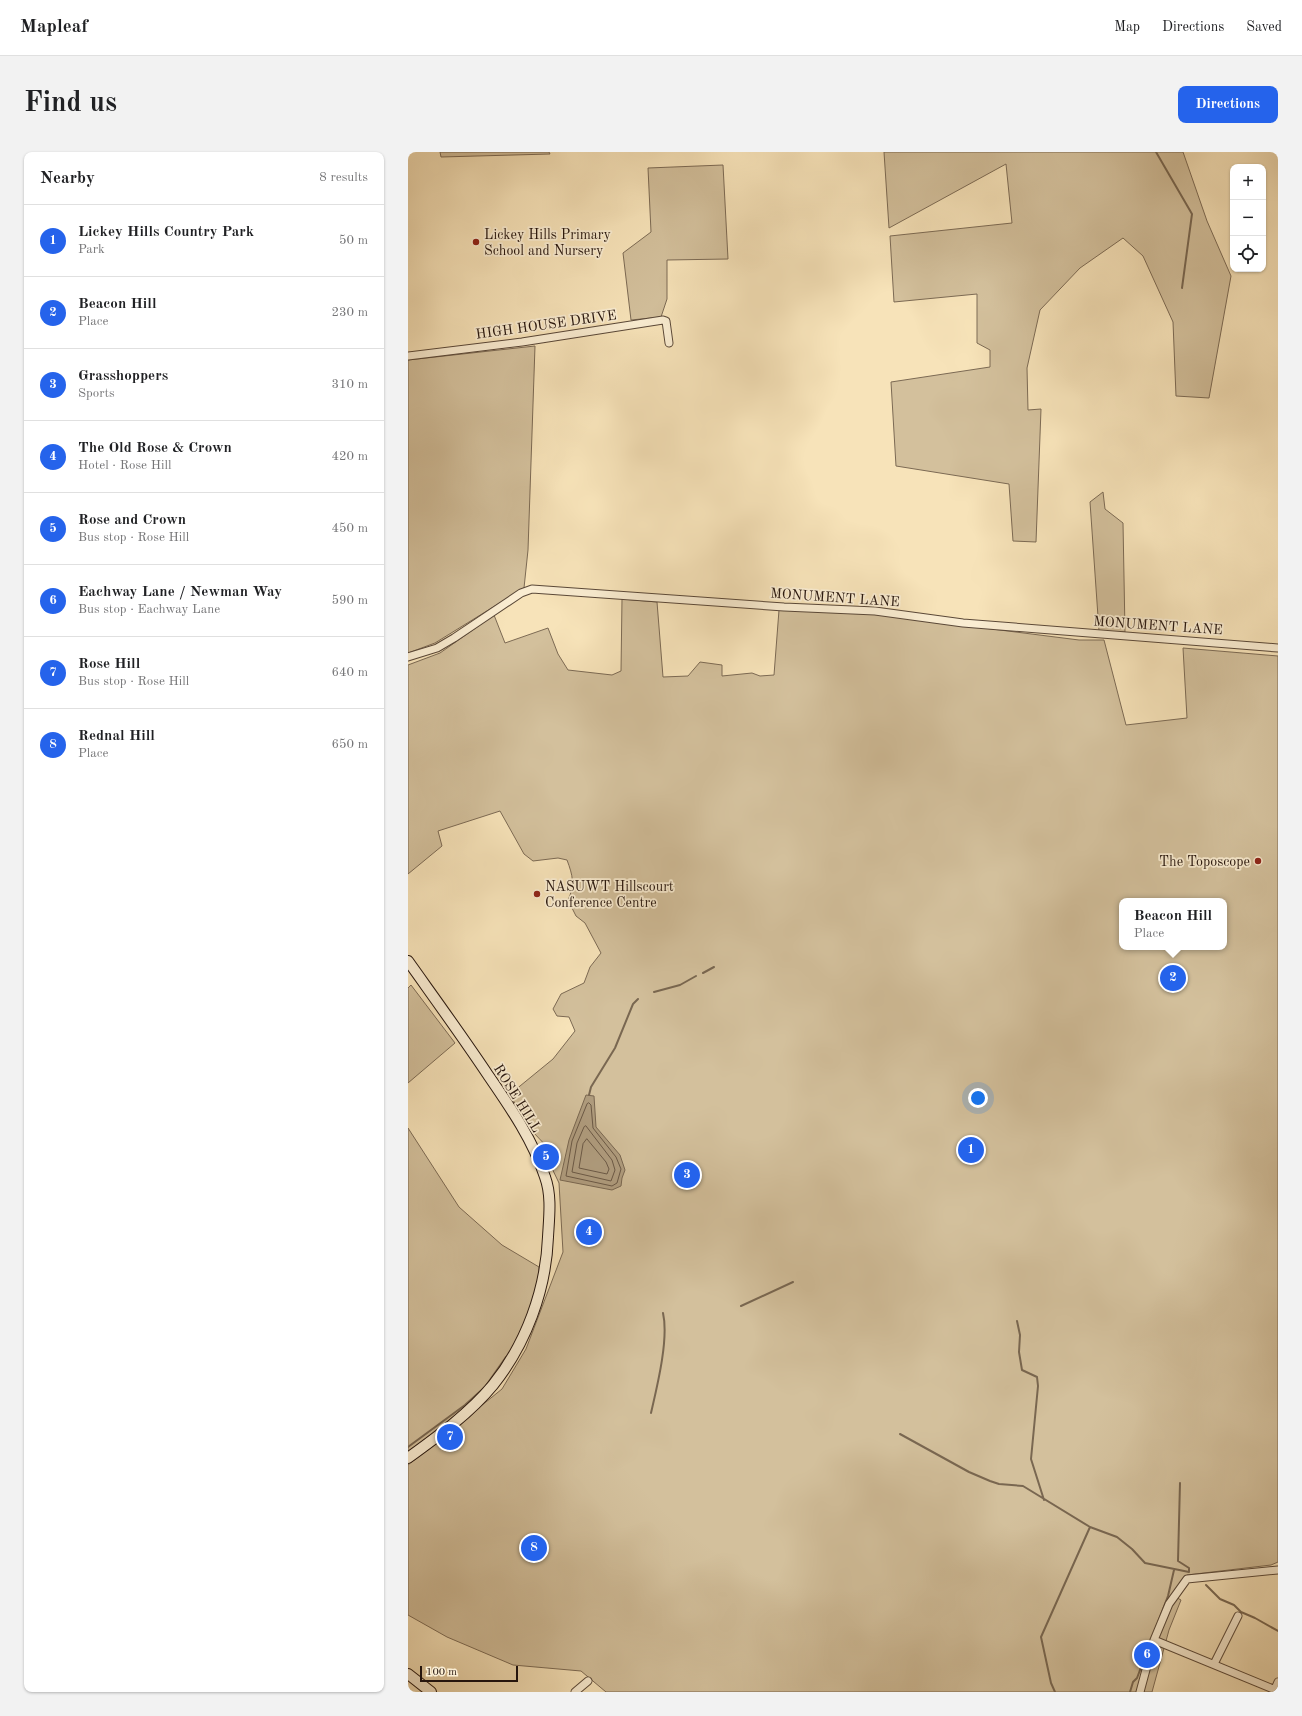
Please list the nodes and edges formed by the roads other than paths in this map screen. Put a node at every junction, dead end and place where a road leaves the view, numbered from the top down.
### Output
1 (668, 343) dead end
2 (408, 356) edge
3 (1278, 648) edge
4 (408, 657) edge
5 (408, 961) edge
6 (408, 1458) edge
7 (1278, 1570) edge
8 (1238, 1616) dead end
9 (1154, 1640) junction
10 (1214, 1664) junction
11 (408, 1674) edge
12 (588, 1681) dead end
13 (1278, 1682) edge
14 (1276, 1690) edge
15 (431, 1692) edge
16 (575, 1692) edge
17 (1140, 1692) edge

1 - 2 street, HIGH HOUSE DRIVE
3 - 4 street, MONUMENT LANE
5 - 6 main road, ROSE HILL
7 - 9 street
8 - 10 street
9 - 10 street
9 - 17 street
10 - 14 street
11 - 15 main road
12 - 16 street
13 - 14 street

